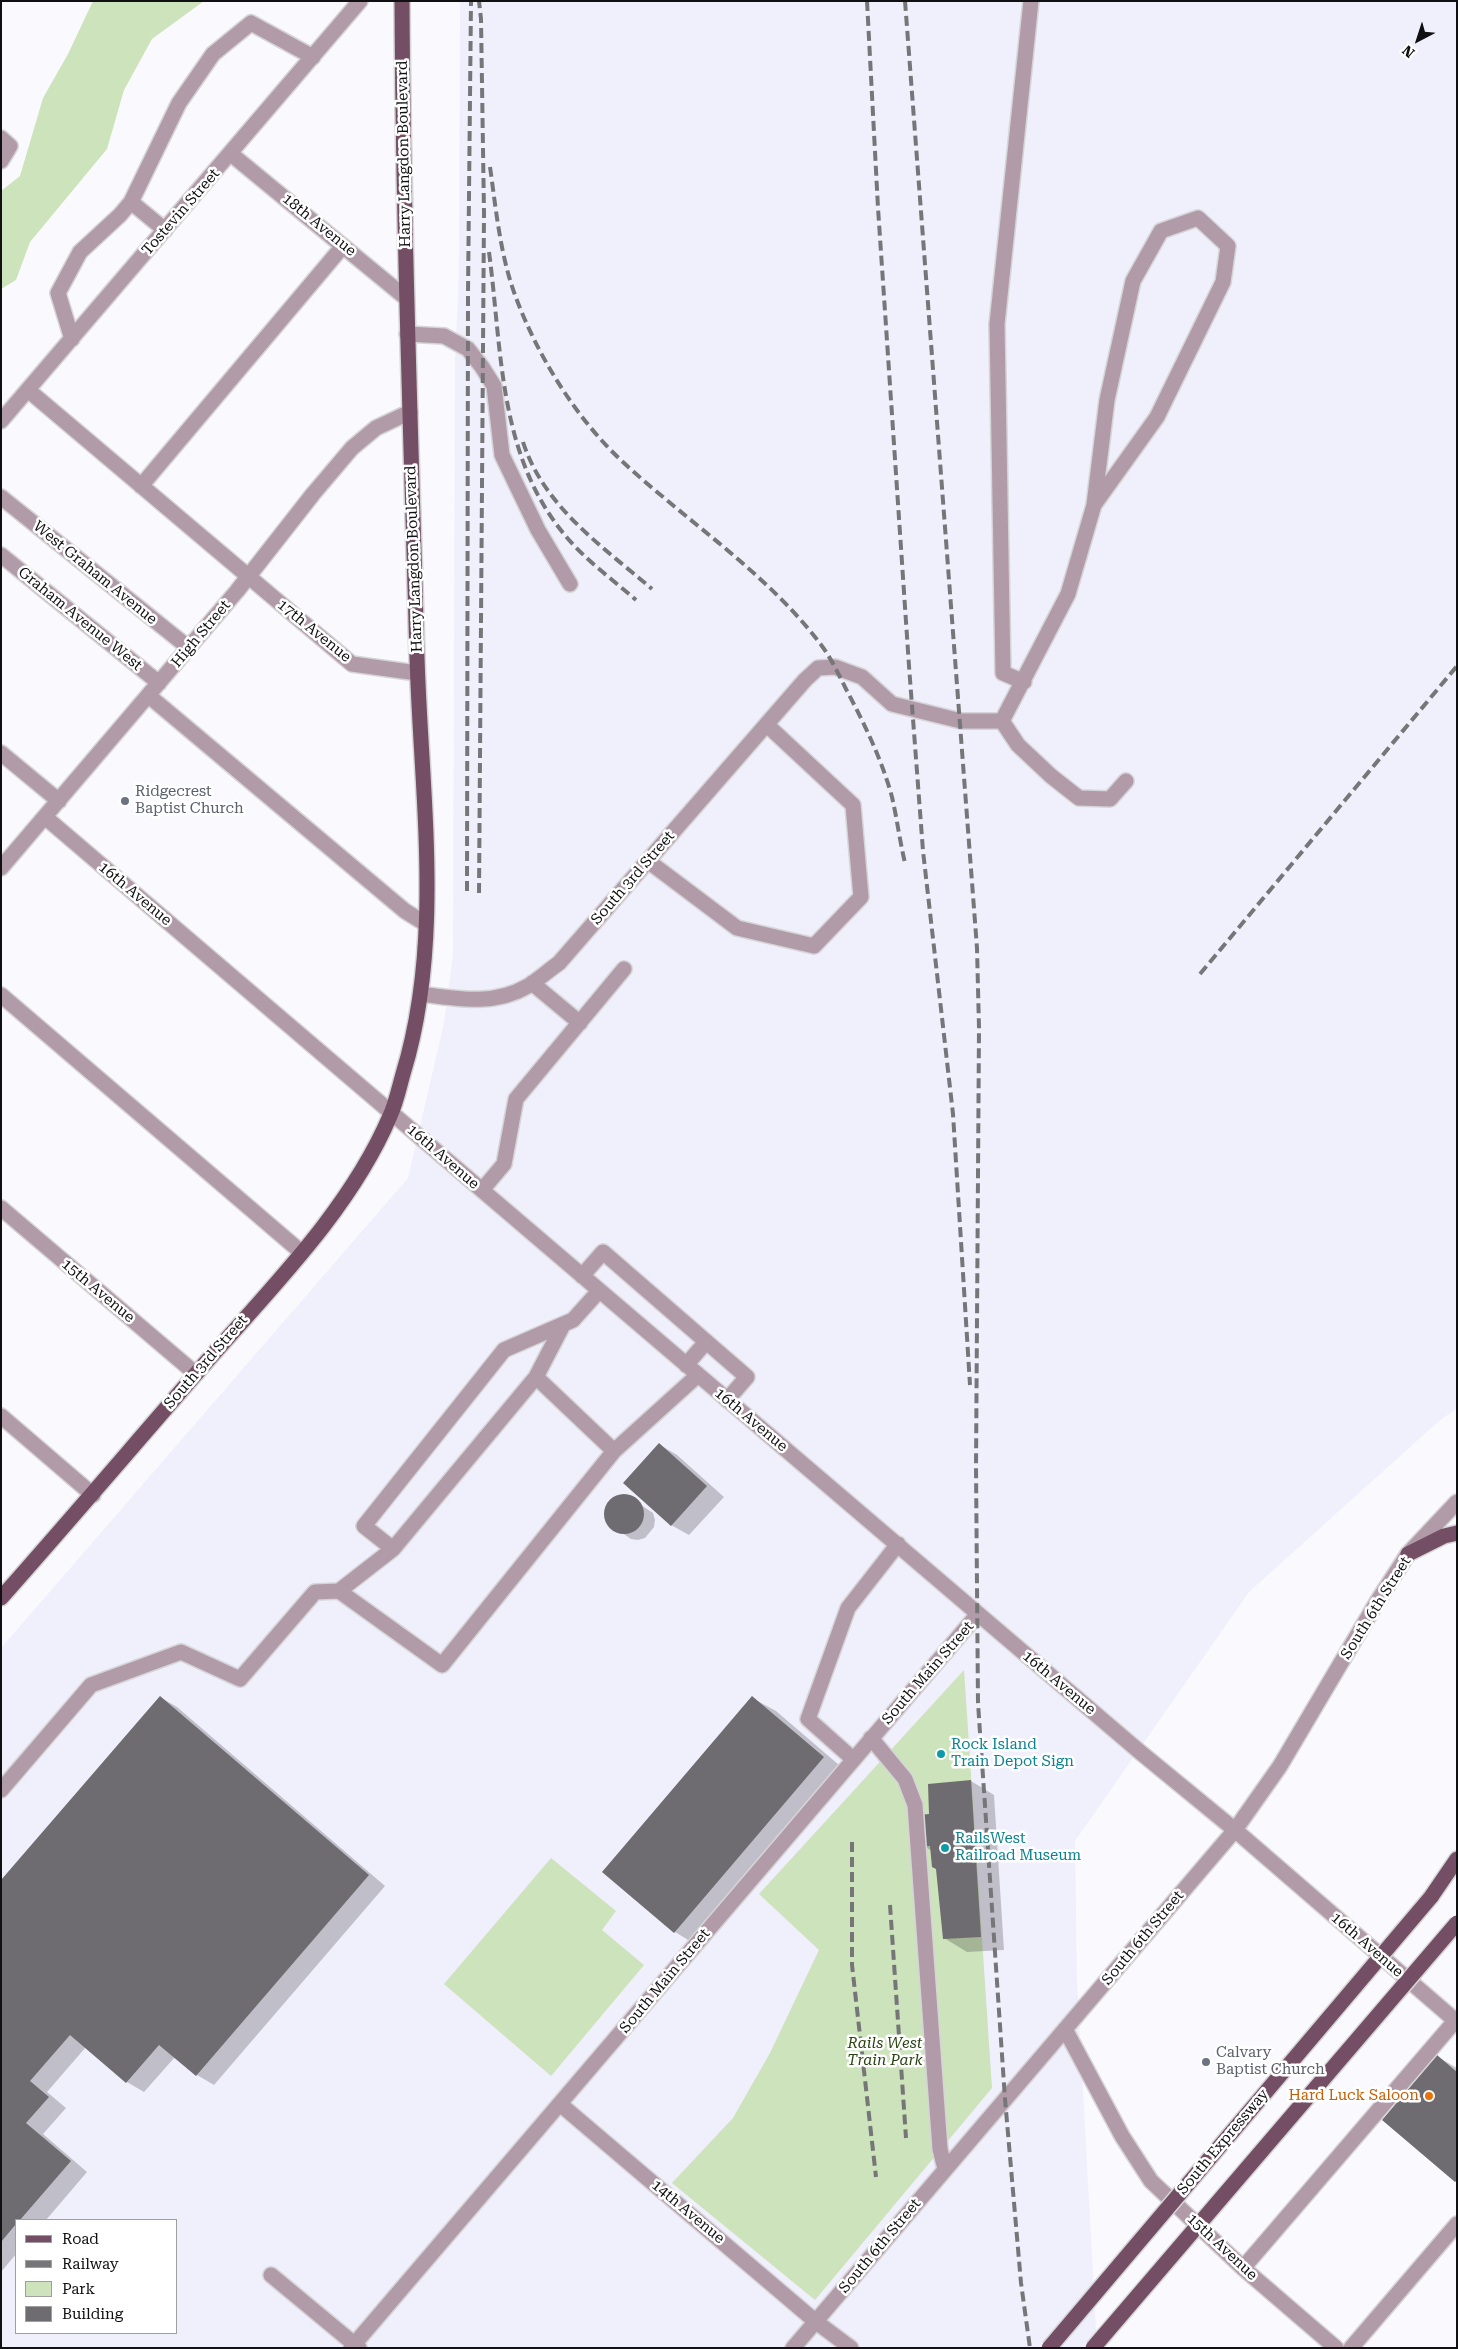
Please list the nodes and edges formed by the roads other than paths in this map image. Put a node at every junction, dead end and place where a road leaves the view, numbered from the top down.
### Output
1 (360, 1) edge
2 (402, 1) edge
3 (1031, 1) edge
4 (313, 57) junction
5 (6, 142) edge
6 (231, 154) junction
7 (1, 161) edge
8 (131, 202) junction
9 (165, 230) junction
10 (343, 246) junction
11 (406, 298) junction
12 (407, 334) junction
13 (72, 339) junction
14 (28, 390) junction
15 (410, 412) junction
16 (1, 422) edge
17 (142, 486) junction
18 (1, 497) edge
19 (1094, 504) junction
20 (1, 555) edge
21 (248, 576) junction
22 (570, 584) dead end
23 (189, 648) junction
24 (418, 673) junction
25 (1024, 682) junction
26 (159, 683) junction
27 (148, 696) junction
28 (1002, 721) junction
29 (767, 724) junction
30 (1, 754) edge
31 (1126, 780) dead end
32 (59, 801) junction
33 (45, 817) junction
34 (648, 861) junction
35 (1, 868) edge
36 (426, 924) junction
37 (624, 969) dead end
38 (532, 983) junction
39 (421, 994) junction
40 (1, 996) edge
41 (580, 1023) junction
42 (392, 1113) junction
43 (482, 1190) junction
44 (1, 1208) edge
45 (301, 1252) junction
46 (582, 1276) junction
47 (599, 1291) junction
48 (563, 1325) junction
49 (706, 1342) junction
50 (692, 1370) junction
51 (196, 1374) junction
52 (536, 1377) junction
53 (727, 1400) junction
54 (1, 1416) edge
55 (614, 1451) junction
56 (92, 1495) junction
57 (1457, 1502) edge
58 (1457, 1533) edge
59 (898, 1544) junction
60 (393, 1549) junction
61 (1408, 1554) junction
62 (339, 1591) junction
63 (1, 1598) edge
64 (978, 1614) junction
65 (872, 1738) junction
66 (854, 1759) junction
67 (1, 1790) edge
68 (1235, 1830) junction
69 (1457, 1859) edge
70 (1457, 1869) edge
71 (1431, 1898) junction
72 (1457, 1923) edge
73 (1456, 2021) edge
74 (1065, 2029) junction
75 (560, 2104) junction
76 (946, 2169) junction
77 (1457, 2224) edge
78 (1243, 2268) junction
79 (271, 2275) dead end
80 (815, 2321) junction
81 (355, 2346) edge
82 (793, 2348) edge
83 (851, 2348) edge
84 (1049, 2348) edge
85 (1093, 2348) edge
86 (1336, 2348) edge
87 (1351, 2348) edge

1 - 4 street, Tostevin Street
2 - 11 main road, Harry Langdon Boulevard
3 - 25 street
4 - 6 street, Tostevin Street
4 - 8 street
5 - 7 street
6 - 9 street, Tostevin Street
6 - 10 street, 18th Avenue
8 - 9 street
8 - 13 street
9 - 13 street, Tostevin Street
10 - 11 street, 18th Avenue
10 - 17 street
11 - 12 main road, Harry Langdon Boulevard
12 - 15 main road, Harry Langdon Boulevard
12 - 22 street
13 - 14 street, Tostevin Street
14 - 16 street, Tostevin Street
14 - 17 street, 17th Avenue
15 - 21 street, High Street
15 - 24 main road, Harry Langdon Boulevard
17 - 21 street, 17th Avenue
18 - 23 street, West Graham Avenue
19 - 19 street
19 - 25 street
20 - 26 street, Graham Avenue West
21 - 23 street, High Street
21 - 24 street, 17th Avenue
23 - 26 street, High Street
24 - 36 main road, Harry Langdon Boulevard
25 - 28 street
26 - 27 street, High Street
27 - 32 street, High Street
27 - 36 street
28 - 29 street, South 3rd Street
28 - 31 street
29 - 34 street, South 3rd Street
29 - 34 street
30 - 32 street
32 - 33 street, High Street
33 - 35 street, High Street
33 - 42 street, 16th Avenue
34 - 38 street, South 3rd Street
36 - 39 main road, Harry Langdon Boulevard
37 - 41 street
38 - 39 street, South 3rd Street
38 - 41 street
39 - 42 main road, Harry Langdon Boulevard
40 - 45 street
41 - 43 street
42 - 43 street, 16th Avenue
42 - 45 main road, South 3rd Street
43 - 46 street, 16th Avenue
44 - 51 street, 15th Avenue
45 - 51 main road, South 3rd Street
46 - 47 street, 16th Avenue
46 - 49 street
47 - 48 street
47 - 50 street, 16th Avenue
48 - 52 street
48 - 60 street
49 - 50 street
49 - 53 street
50 - 53 street, 16th Avenue
50 - 55 street
51 - 56 main road, South 3rd Street
52 - 55 street
52 - 60 street
53 - 59 street, 16th Avenue
54 - 56 street
55 - 62 street
56 - 63 main road, South 3rd Street
57 - 61 street, South 6th Street
58 - 61 main road
59 - 64 street, 16th Avenue
59 - 66 street
60 - 62 street
61 - 68 street, South 6th Street
62 - 67 street
64 - 65 street, South Main Street
64 - 68 street, 16th Avenue
65 - 66 street, South Main Street
65 - 76 street
66 - 75 street, South Main Street
68 - 73 street, 16th Avenue
68 - 74 street, South 6th Street
69 - 71 main road
70 - 71 main road, South Expressway
71 - 84 main road, South Expressway, bridge
72 - 85 main road, bridge
73 - 78 street
74 - 76 street, South 6th Street
74 - 78 street, 15th Avenue
75 - 80 street, 14th Avenue
75 - 81 street, South Main Street
76 - 80 street, South 6th Street
77 - 87 street
78 - 86 street, 15th Avenue
79 - 81 street
80 - 82 street, South 6th Street
80 - 83 street, 14th Avenue

